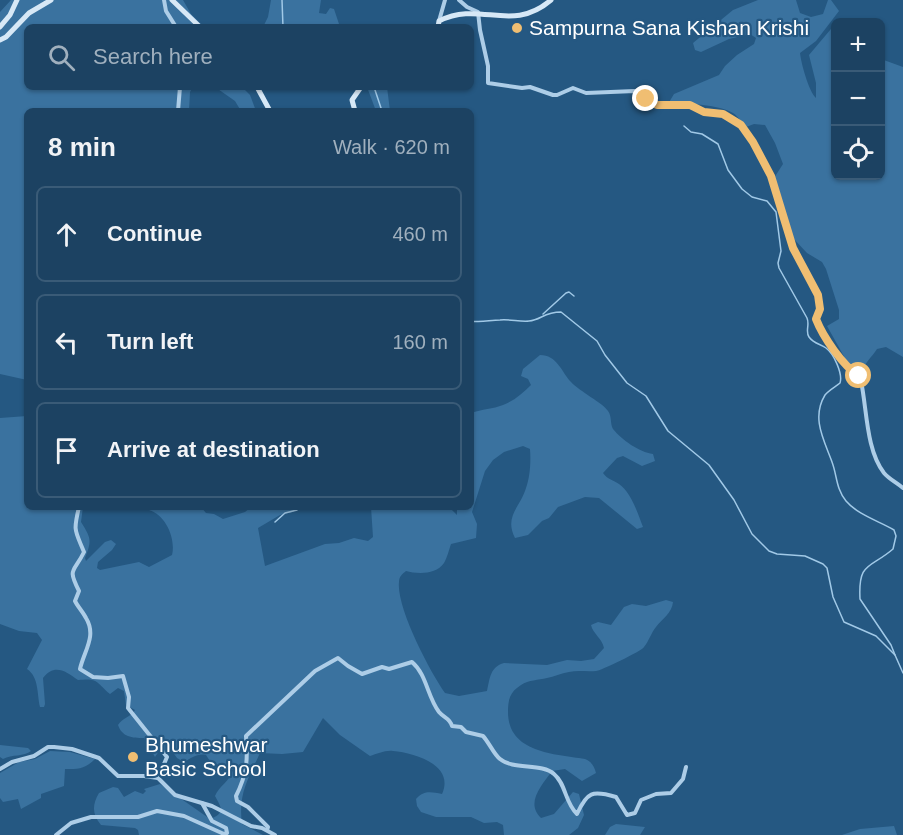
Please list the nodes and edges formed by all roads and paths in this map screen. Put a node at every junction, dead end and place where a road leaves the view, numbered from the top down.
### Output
1 (16, 0) edge
2 (51, 0) edge
3 (164, 0) edge
4 (172, 0) edge
5 (445, 0) edge
6 (459, 0) edge
7 (551, 0) edge
8 (478, 12) junction
9 (174, 24) edge
10 (197, 24) edge
11 (438, 24) edge
12 (0, 27) edge
13 (0, 40) edge
14 (180, 90) edge
15 (259, 90) edge
16 (359, 90) edge
17 (178, 108) edge
18 (268, 108) edge
19 (354, 108) edge
20 (903, 488) edge
21 (78, 510) edge
22 (687, 767) dead end
23 (0, 769) edge
24 (158, 778) junction
25 (202, 802) junction
26 (267, 830) junction
27 (56, 835) edge
28 (275, 835) edge

1 - 12 main road
2 - 13 main road
3 - 9 street
4 - 10 main road
5 - 11 street
6 - 8 street
7 - 8 main road
8 - 11 main road
8 - 20 street
14 - 17 street
15 - 18 main road
16 - 19 main road
21 - 24 street
22 - 26 street
23 - 24 street
24 - 25 street
25 - 26 street
25 - 27 street
26 - 28 street

